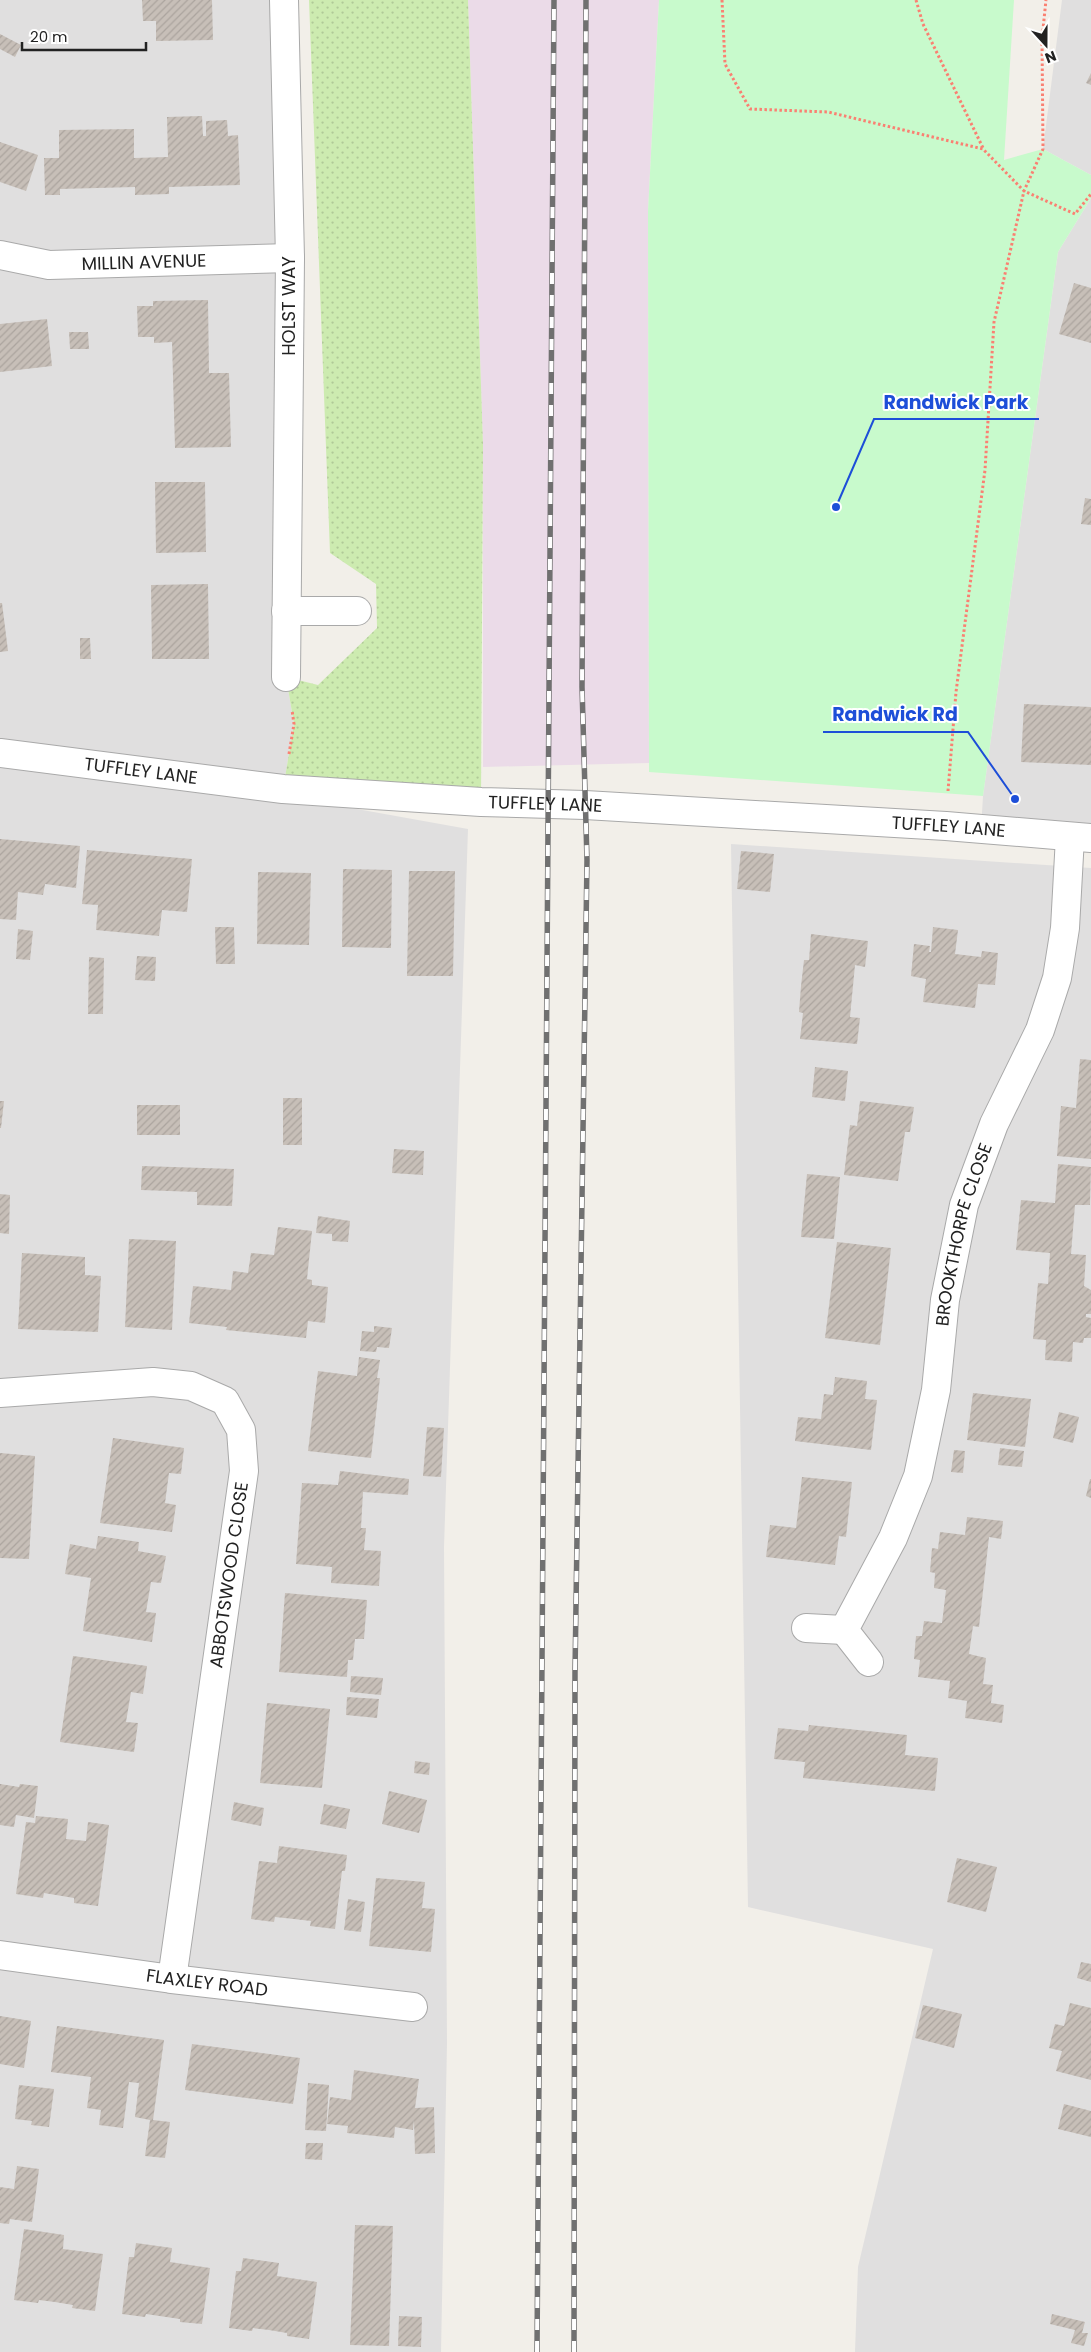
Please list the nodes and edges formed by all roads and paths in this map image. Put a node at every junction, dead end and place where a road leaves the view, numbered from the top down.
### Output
1 (284, 0) edge
2 (722, 0) edge
3 (916, 0) edge
4 (1046, 0) edge
5 (984, 149) junction
6 (1024, 191) junction
7 (1091, 194) edge
8 (0, 255) edge
9 (290, 258) junction
10 (286, 611) junction
11 (357, 611) dead end
12 (286, 677) joint
13 (0, 753) edge
14 (284, 789) junction
15 (946, 826) junction
16 (1080, 838) edge
17 (0, 1393) edge
18 (806, 1628) dead end
19 (844, 1630) junction
20 (869, 1662) dead end
21 (0, 1955) edge
22 (172, 1979) junction
23 (413, 2008) dead end

1 - 9 street, HOLST WAY
2 - 5 path
3 - 5 path
4 - 6 path
5 - 6 path
6 - 7 path
6 - 15 path
8 - 9 street, MILLIN AVENUE
9 - 10 street, HOLST WAY
10 - 11 street
10 - 12 street, HOLST WAY
12 - 14 path
13 - 14 street, TUFFLEY LANE
14 - 15 street, TUFFLEY LANE
15 - 16 street, TUFFLEY LANE
16 - 19 street, BROOKTHORPE CLOSE
17 - 22 street, ABBOTSWOOD CLOSE
18 - 19 street
19 - 20 street
21 - 22 street, FLAXLEY ROAD
22 - 23 street, FLAXLEY ROAD

